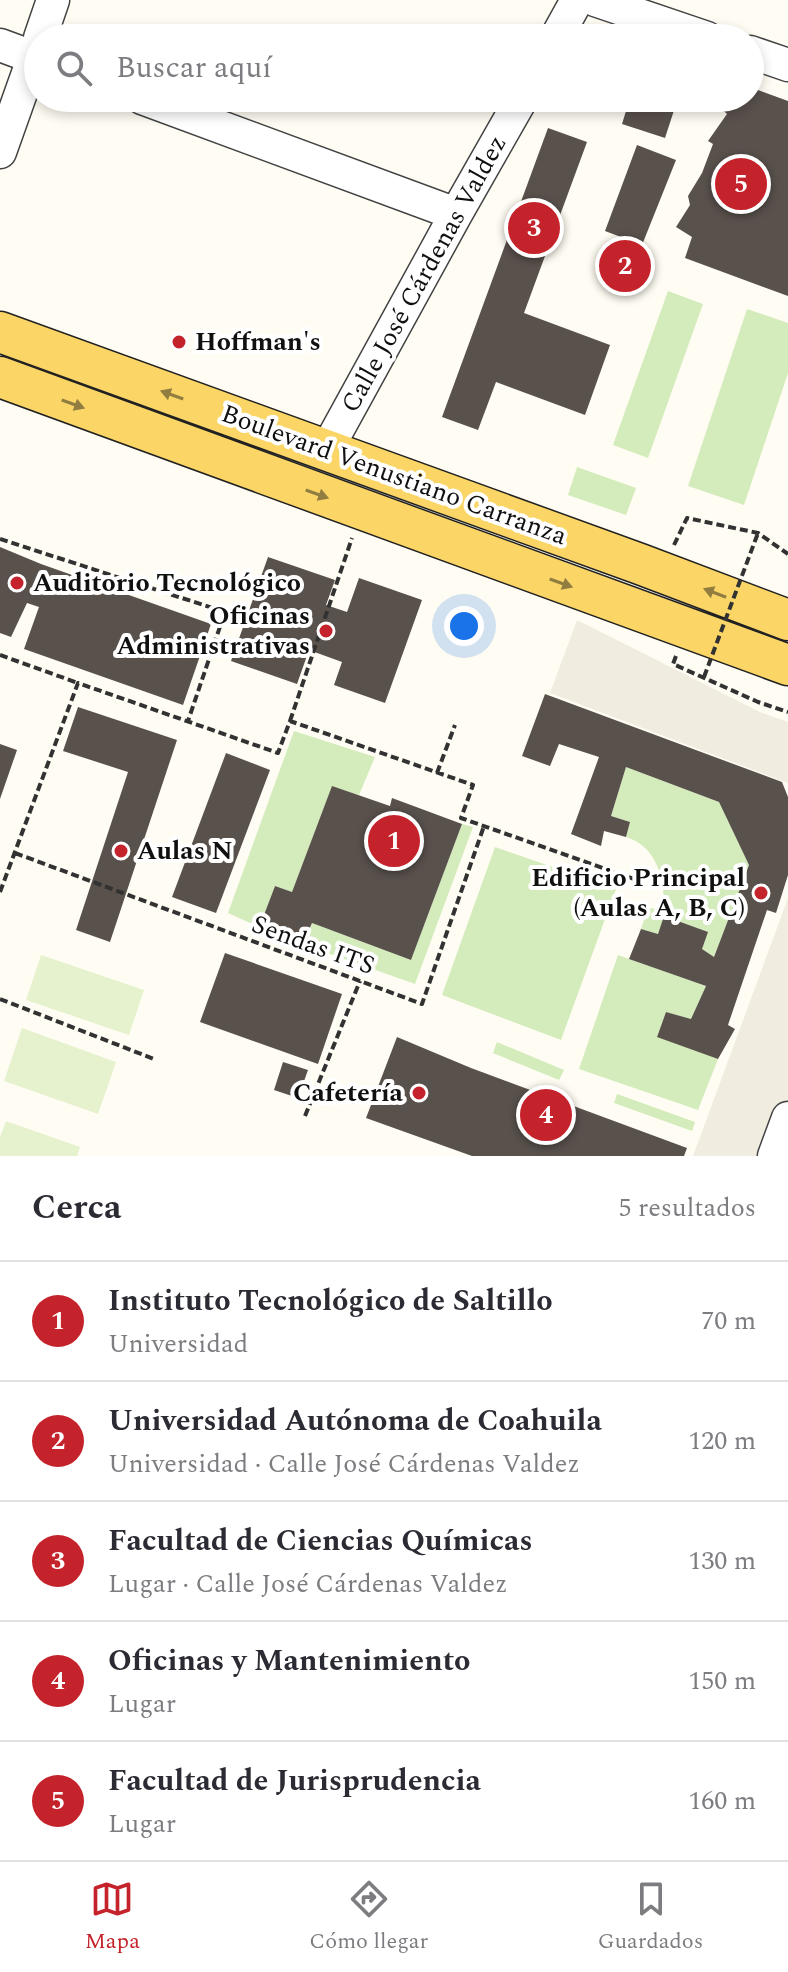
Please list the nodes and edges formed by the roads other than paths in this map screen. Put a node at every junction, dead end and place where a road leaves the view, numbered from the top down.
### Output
1 (53, 0) edge
2 (577, 0) edge
3 (595, 0) edge
4 (46, 24) edge
5 (564, 24) edge
6 (666, 24) edge
7 (0, 45) edge
8 (24, 48) edge
9 (764, 57) edge
10 (788, 65) edge
11 (24, 88) edge
12 (180, 112) edge
13 (514, 112) edge
14 (0, 152) edge
15 (456, 214) junction
16 (0, 332) edge
17 (0, 377) edge
18 (326, 451) junction
19 (788, 620) edge
20 (788, 665) edge
21 (788, 1118) edge
22 (774, 1156) edge

1 - 4 street
2 - 5 street
3 - 6 street
7 - 8 street
9 - 10 street
11 - 14 street
12 - 15 street
13 - 15 street, Calle José Cárdenas Valdez
15 - 18 street, Calle José Cárdenas Valdez
18 -> 16 main road, Boulevard Venustiano Carranza
17 -> 20 main road, Boulevard Venustiano Carranza
19 -> 18 main road, Boulevard Venustiano Carranza
21 - 22 street

